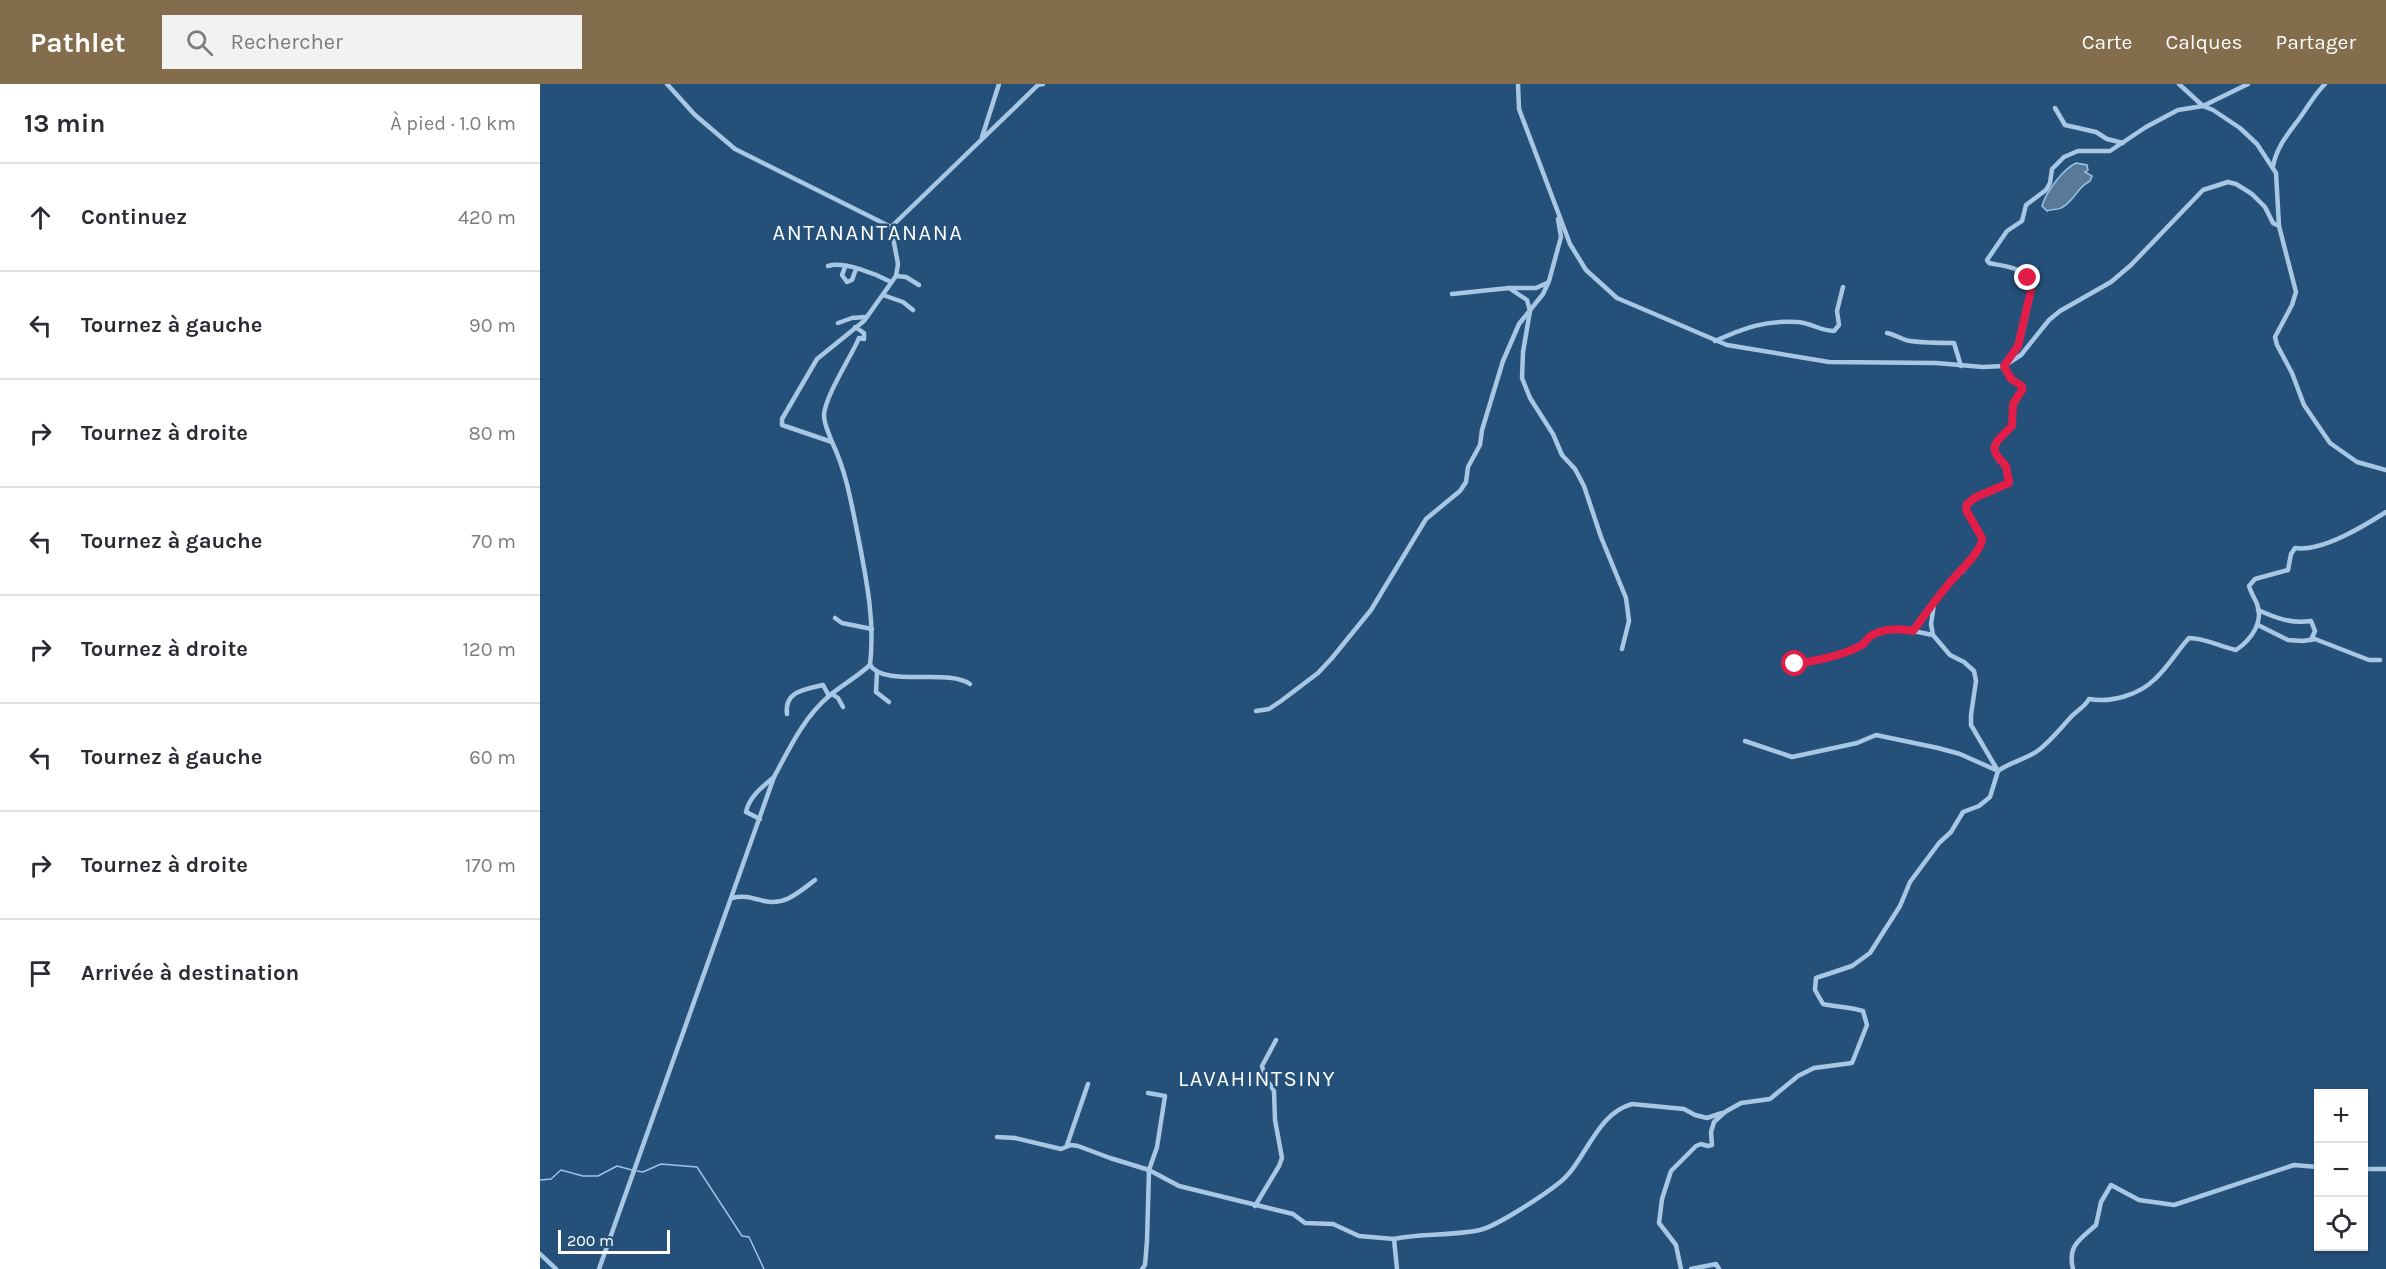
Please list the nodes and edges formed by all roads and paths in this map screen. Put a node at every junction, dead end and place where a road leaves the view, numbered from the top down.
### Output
1 (667, 84) edge
2 (999, 84) edge
3 (1040, 84) edge
4 (1518, 84) edge
5 (2180, 84) edge
6 (2248, 84) edge
7 (2325, 84) edge
8 (2203, 106) junction
9 (2055, 108) dead end
10 (981, 140) junction
11 (2123, 143) junction
12 (2273, 166) junction
13 (1557, 213) junction
14 (2278, 226) junction
15 (891, 227) junction
16 (1570, 244) junction
17 (1558, 253) junction
18 (828, 266) dead end
19 (845, 267) junction
20 (856, 269) junction
21 (896, 276) junction
22 (1549, 281) junction
23 (891, 282) junction
24 (919, 285) dead end
25 (1843, 287) dead end
26 (1509, 288) junction
27 (1452, 294) dead end
28 (882, 295) junction
29 (913, 310) dead end
30 (1530, 311) junction
31 (867, 317) junction
32 (838, 322) dead end
33 (855, 327) junction
34 (1887, 333) dead end
35 (1715, 341) junction
36 (1961, 366) junction
37 (2004, 366) junction
38 (832, 442) junction
39 (2386, 470) edge
40 (2386, 512) edge
41 (1934, 604) junction
42 (2258, 610) junction
43 (835, 618) dead end
44 (2258, 625) junction
45 (872, 629) junction
46 (1913, 631) junction
47 (1933, 635) junction
48 (2311, 640) junction
49 (1622, 649) dead end
50 (2380, 660) dead end
51 (1795, 664) dead end
52 (870, 665) junction
53 (877, 672) junction
54 (969, 684) dead end
55 (830, 695) junction
56 (889, 702) dead end
57 (843, 707) dead end
58 (1256, 711) dead end
59 (787, 714) dead end
60 (1745, 741) dead end
61 (1998, 771) junction
62 (774, 777) junction
63 (760, 819) junction
64 (815, 880) dead end
65 (732, 898) junction
66 (1276, 1040) dead end
67 (1088, 1084) dead end
68 (1148, 1093) dead end
69 (1725, 1112) junction
70 (997, 1137) dead end
71 (1067, 1145) junction
72 (2314, 1167) edge
73 (2368, 1169) edge
74 (2386, 1169) edge
75 (1149, 1170) junction
76 (1255, 1206) junction
77 (1394, 1239) junction
78 (540, 1254) edge
79 (556, 1269) edge
80 (599, 1269) edge
81 (1143, 1269) edge
82 (1397, 1269) edge
83 (1681, 1269) edge
84 (1691, 1269) edge
85 (1719, 1269) edge
86 (2073, 1269) edge

1 - 15 street
2 - 10 street
3 - 10 street
4 - 13 street
5 - 8 street
6 - 8 street
7 - 12 street
8 - 11 street
8 - 12 street
9 - 11 street
10 - 15 street
11 - 37 street
12 - 14 street
13 - 16 street
13 - 17 street
14 - 37 street
14 - 39 street
15 - 21 street
16 - 17 street
16 - 35 street
17 - 22 street
18 - 19 street
19 - 20 street
19 - 20 street
20 - 23 street
21 - 23 street
21 - 24 street
22 - 26 street
22 - 30 street
23 - 28 street
25 - 35 street
26 - 27 street
26 - 30 street
28 - 29 street
28 - 31 street
30 - 49 street
30 - 58 street
31 - 32 street
31 - 33 street
33 - 38 street
33 - 38 street
34 - 36 street
35 - 36 street
36 - 37 street
37 - 41 street
38 - 45 street
40 - 42 street
41 - 46 street
41 - 47 street
42 - 44 street
42 - 48 street
43 - 45 street
44 - 48 street
44 - 61 street
45 - 52 street
46 - 47 street
46 - 51 street
47 - 61 street
48 - 50 street
52 - 53 street
52 - 55 street
53 - 54 street
53 - 56 street
55 - 57 street
55 - 59 street
55 - 62 street
60 - 61 street
61 - 69 street
62 - 63 street
62 - 63 street
63 - 65 street
64 - 65 street
65 - 80 street
66 - 76 street
67 - 71 street
68 - 75 street
69 - 77 street
69 - 83 street
70 - 71 street
71 - 75 street
72 - 86 street
73 - 74 street
75 - 76 street
75 - 81 street
76 - 77 street
77 - 82 street
78 - 79 street
84 - 85 street

